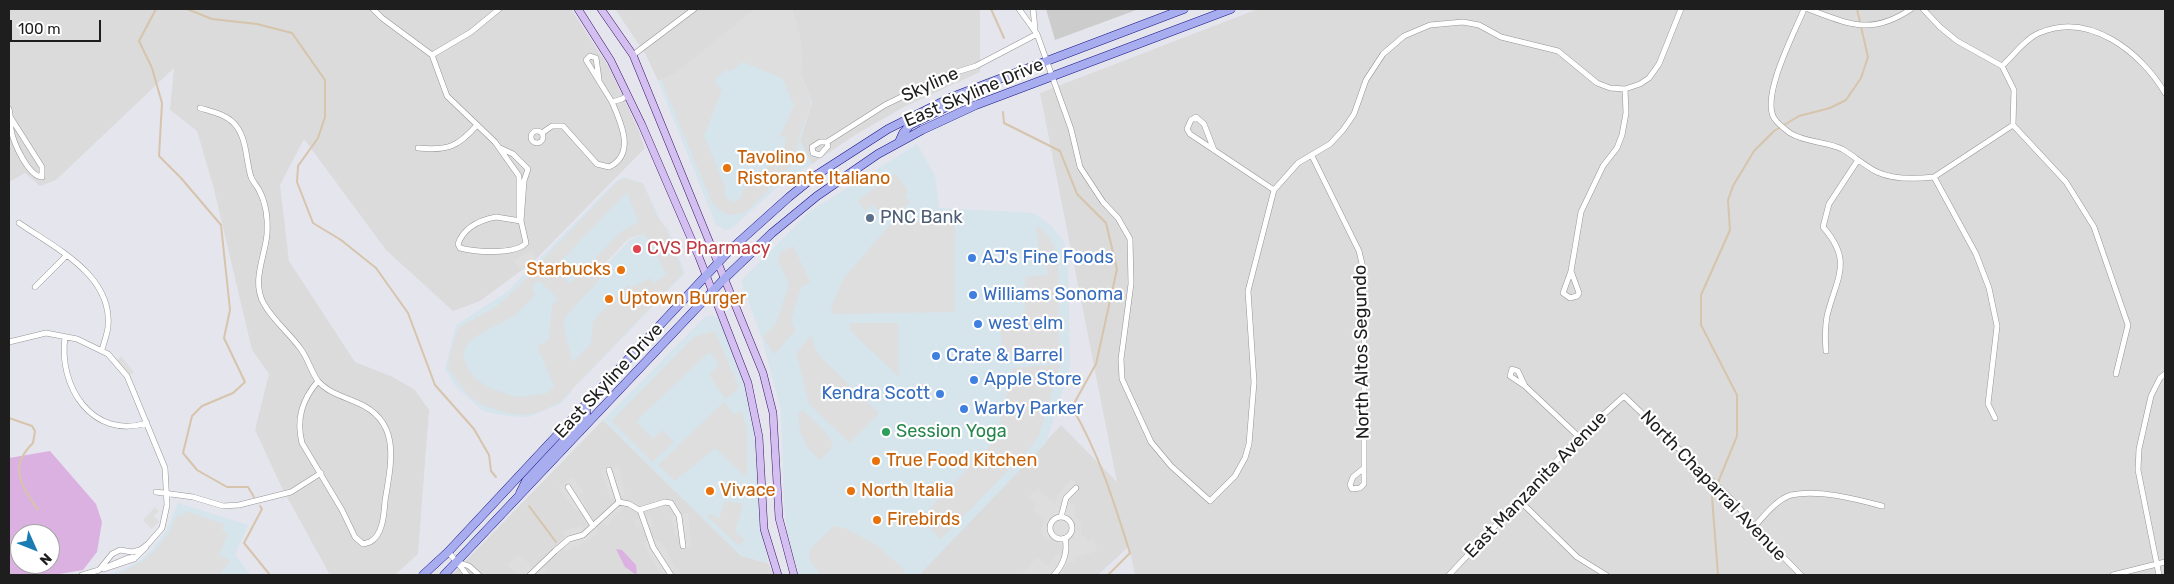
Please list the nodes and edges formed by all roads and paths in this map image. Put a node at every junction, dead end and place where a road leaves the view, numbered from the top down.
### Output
1 (373, 9) edge
2 (499, 9) edge
3 (578, 9) edge
4 (602, 9) edge
5 (694, 9) edge
6 (1019, 9) edge
7 (1032, 9) edge
8 (1184, 9) edge
9 (1217, 9) edge
10 (1231, 9) edge
11 (1681, 9) edge
12 (1804, 9) edge
13 (1808, 9) edge
14 (1911, 9) edge
15 (1923, 9) edge
16 (1036, 32) junction
17 (1165, 34) junction
18 (432, 55) junction
19 (633, 55) junction
20 (1046, 60) junction
21 (2002, 66) junction
22 (1006, 76) junction
23 (1051, 76) junction
24 (599, 79) dead end
25 (1625, 89) junction
26 (2165, 93) edge
27 (628, 95) junction
28 (612, 102) junction
29 (200, 108) dead end
30 (9, 109) edge
31 (11, 118) junction
32 (478, 125) junction
33 (2013, 125) junction
34 (542, 133) dead end
35 (827, 142) dead end
36 (899, 142) junction
37 (418, 148) dead end
38 (500, 148) junction
39 (1214, 150) junction
40 (1312, 156) junction
41 (1858, 160) junction
42 (1934, 176) junction
43 (522, 180) junction
44 (1274, 190) junction
45 (521, 221) junction
46 (19, 223) dead end
47 (66, 256) junction
48 (718, 262) junction
49 (1571, 271) junction
50 (706, 275) junction
51 (725, 278) junction
52 (35, 287) dead end
53 (712, 294) junction
54 (65, 337) junction
55 (9, 342) edge
56 (102, 350) junction
57 (1826, 351) dead end
58 (2116, 374) dead end
59 (2165, 374) edge
60 (318, 381) junction
61 (1525, 386) dead end
62 (1624, 396) joint
63 (586, 404) junction
64 (1995, 418) dead end
65 (147, 423) junction
66 (1579, 437) junction
67 (1364, 468) dead end
68 (609, 470) dead end
69 (321, 473) junction
70 (568, 487) dead end
71 (1076, 488) dead end
72 (156, 492) dead end
73 (168, 494) junction
74 (1520, 501) junction
75 (516, 502) junction
76 (619, 502) junction
77 (1882, 506) dead end
78 (640, 510) junction
79 (1061, 517) junction
80 (593, 526) junction
81 (1754, 528) junction
82 (1065, 538) junction
83 (148, 544) junction
84 (683, 546) dead end
85 (448, 552) junction
86 (458, 562) junction
87 (2165, 562) edge
88 (2156, 564) junction
89 (99, 570) junction
90 (82, 575) edge
91 (423, 575) edge
92 (444, 575) edge
93 (467, 575) edge
94 (479, 575) edge
95 (530, 575) edge
96 (671, 575) edge
97 (778, 575) edge
98 (794, 575) edge
99 (1054, 575) edge
100 (1449, 575) edge
101 (1605, 575) edge
102 (1801, 575) edge
103 (2113, 575) edge
104 (2159, 575) edge

1 - 18 street
2 - 18 street
3 - 27 main road
4 - 19 main road
5 - 19 street
6 - 16 street
7 - 16 street
8 - 20 main road, East Skyline Drive
9 - 17 main road
10 - 17 main road, East Skyline Drive
11 - 25 street
12 - 41 street
13 - 14 street
15 - 21 street
16 - 20 street
16 - 35 street, Skyline
17 - 23 main road, East Skyline Drive
18 - 32 street
19 - 48 main road
20 - 22 main road, East Skyline Drive
20 - 23 street
21 - 26 street
21 - 33 street
22 - 36 main road
22 - 48 main road, East Skyline Drive
23 - 36 main road, East Skyline Drive
23 - 44 street
24 - 28 street
25 - 40 street
25 - 49 street
27 - 28 street
27 - 50 main road
28 - 34 street
29 - 60 street
30 - 31 street
31 - 31 street
32 - 37 street
32 - 38 street
33 - 42 street
33 - 58 street
36 - 51 main road, East Skyline Drive
38 - 43 street
38 - 43 street
39 - 39 street
39 - 44 street
40 - 44 street
40 - 67 street, North Altos Segundo
41 - 42 street
41 - 57 street
42 - 64 street
43 - 45 street
45 - 45 street
46 - 47 street
47 - 52 street
47 - 56 street
48 - 50 main road, East Skyline Drive
48 - 51 main road
49 - 49 street
50 - 53 main road
50 - 63 main road, East Skyline Drive
51 - 53 main road, East Skyline Drive
51 - 98 main road
53 - 75 main road, East Skyline Drive
53 - 97 main road
54 - 55 street
54 - 56 street
54 - 65 street
56 - 65 street
59 - 88 street
60 - 69 street
60 - 69 street
61 - 66 street
62 - 66 street, East Manzanita Avenue
62 - 81 street, North Chaparral Avenue
63 - 75 main road
63 - 85 main road, East Skyline Drive
65 - 73 street
66 - 74 street, East Manzanita Avenue
68 - 76 street
69 - 73 street
70 - 80 street
71 - 79 street
72 - 73 street
73 - 83 street
74 - 100 street, East Manzanita Avenue
74 - 101 street
75 - 86 main road, East Skyline Drive
76 - 78 street
76 - 80 street
77 - 81 street
78 - 84 street
78 - 96 street
79 - 82 street
79 - 82 street
80 - 95 street
81 - 102 street, North Chaparral Avenue
82 - 99 street
83 - 89 street
83 - 89 street
85 - 86 street
85 - 91 main road, East Skyline Drive
86 - 92 main road, East Skyline Drive
86 - 93 street
86 - 94 street
87 - 88 street
88 - 103 street
88 - 104 street
89 - 90 street

